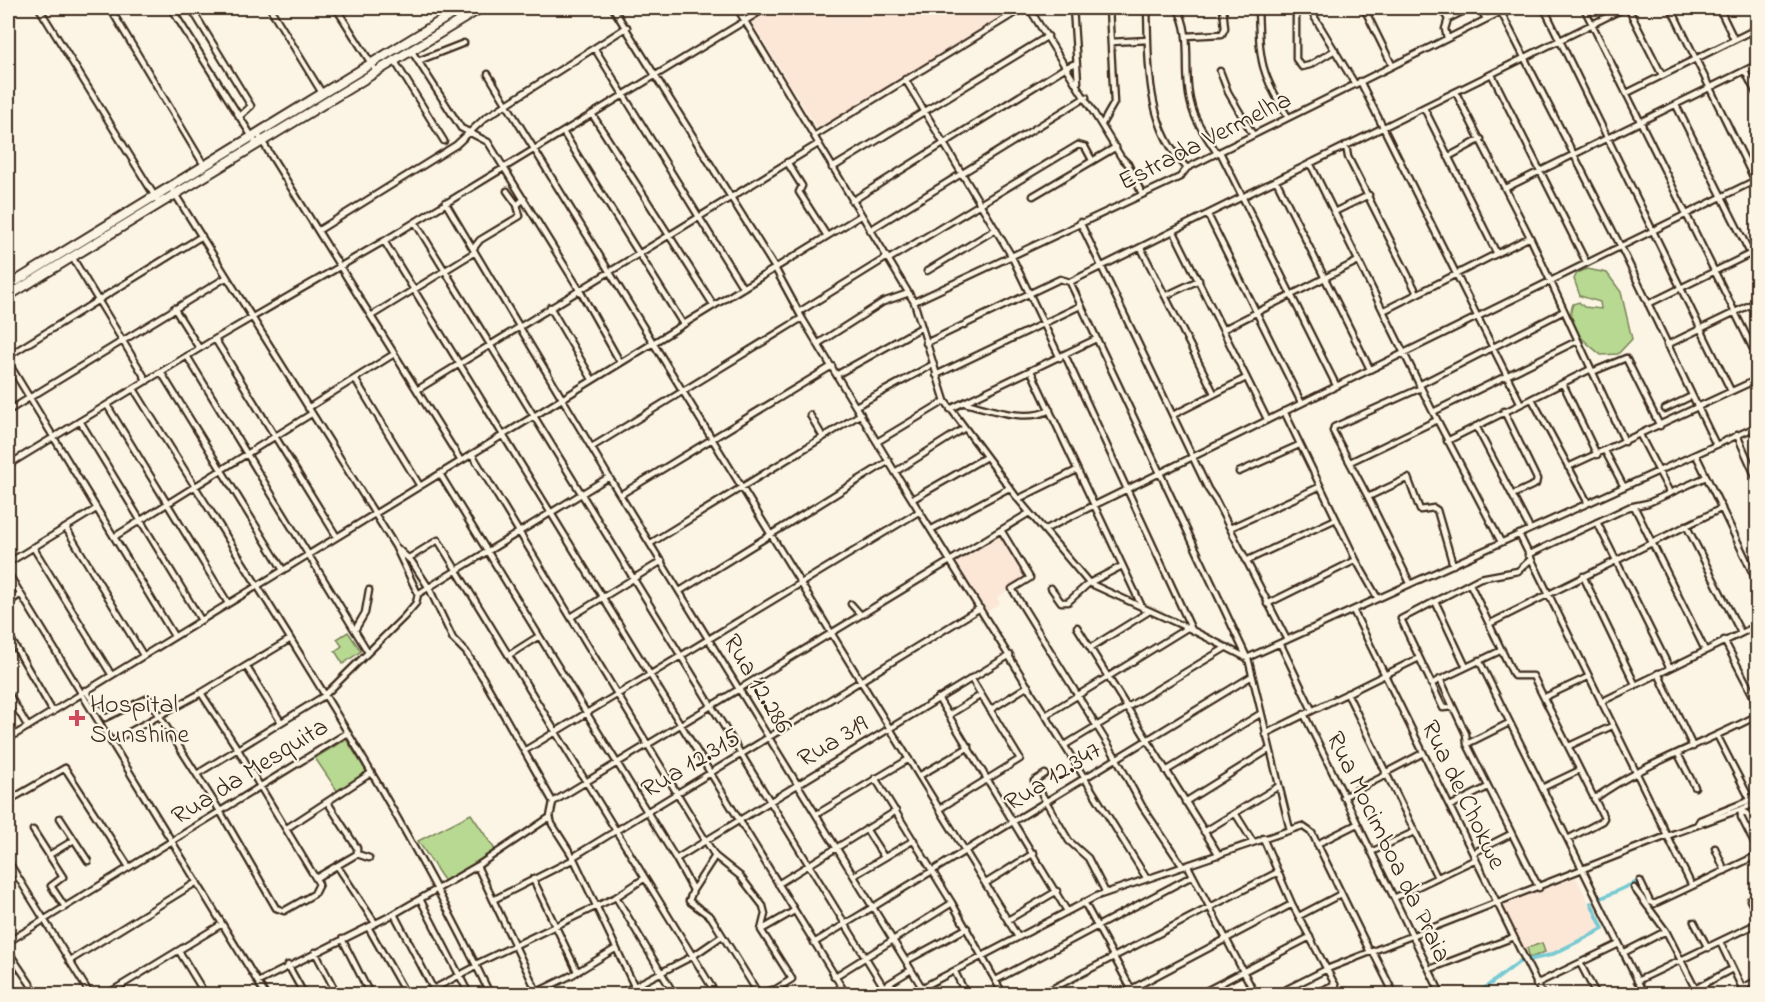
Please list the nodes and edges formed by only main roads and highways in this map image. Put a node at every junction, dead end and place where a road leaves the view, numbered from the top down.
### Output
1 (460, 8) edge
2 (481, 8) edge
3 (257, 138) junction
4 (157, 199) junction
5 (8, 291) edge

1 - 3 highway
2 - 3 highway
3 - 4 highway
3 - 4 highway
4 - 5 highway
4 - 5 highway

